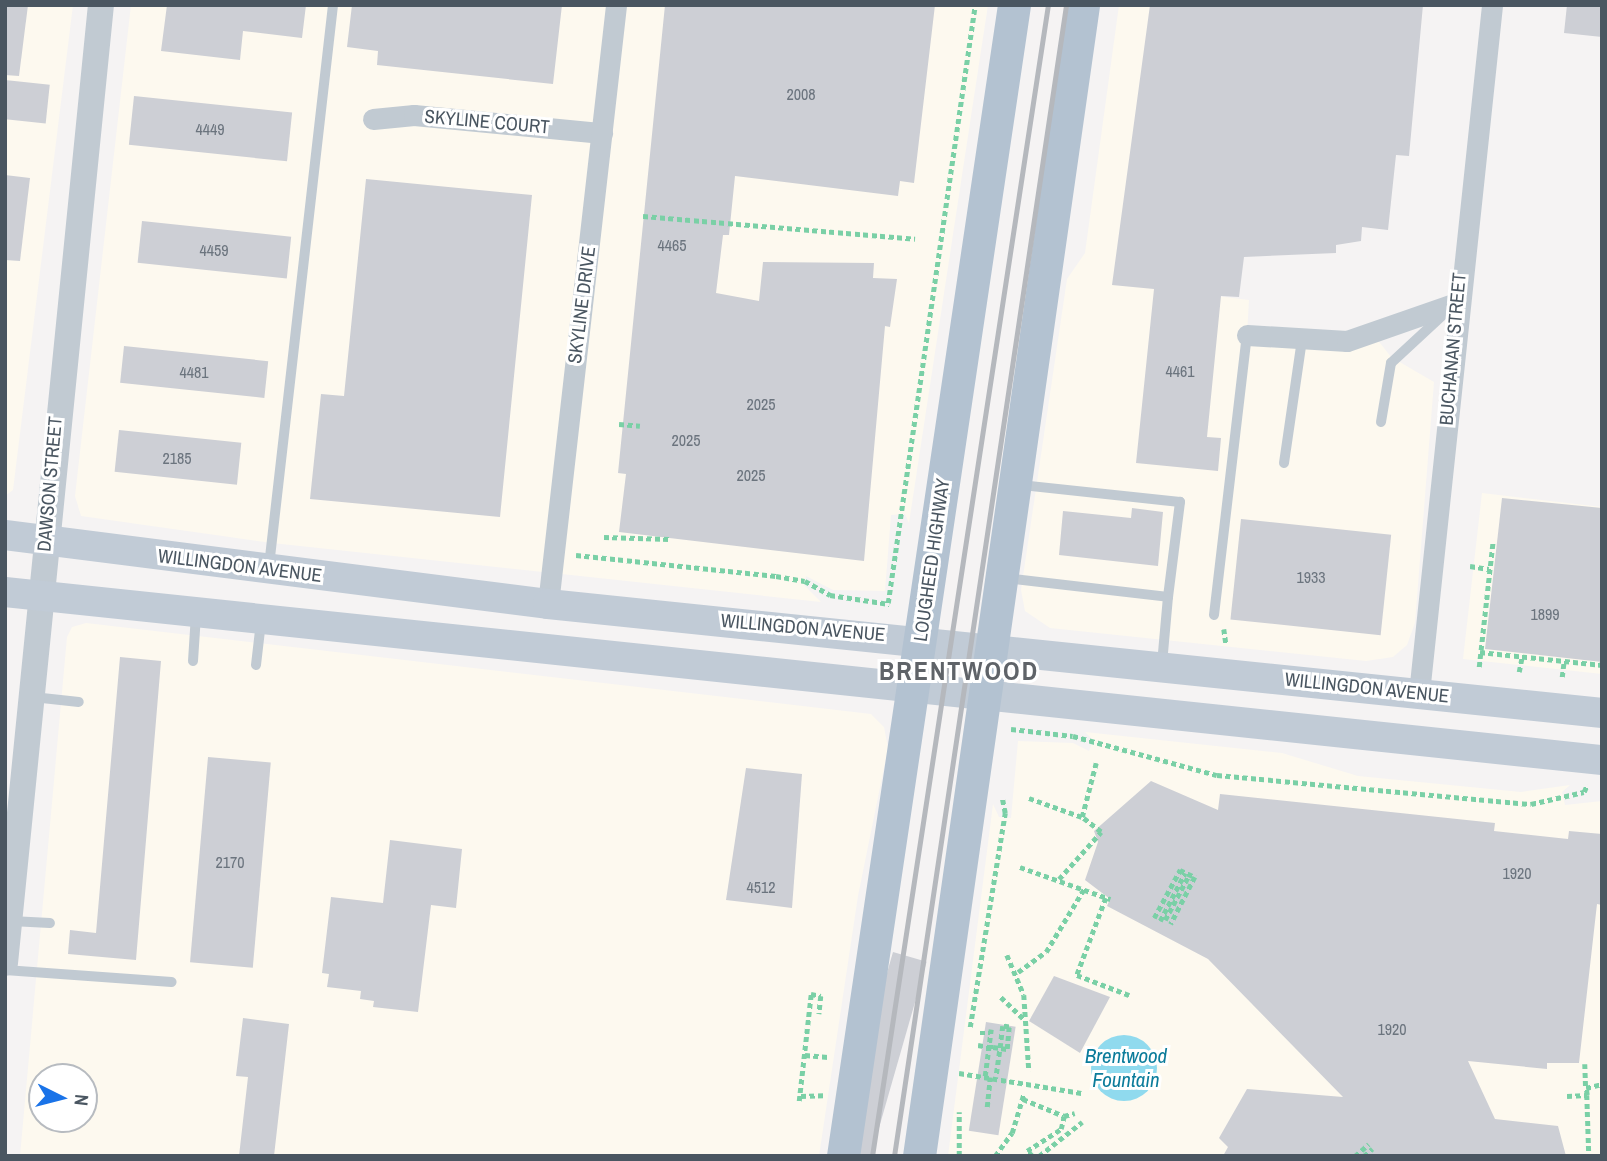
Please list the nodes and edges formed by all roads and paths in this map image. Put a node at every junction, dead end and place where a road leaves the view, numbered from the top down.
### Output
1 (101, 5) edge
2 (333, 5) edge
3 (616, 5) edge
4 (975, 5) edge
5 (1014, 5) edge
6 (1083, 5) edge
7 (1492, 5) edge
8 (373, 120) dead end
9 (602, 133) junction
10 (643, 216) dead end
11 (915, 239) dead end
12 (1456, 303) junction
13 (1247, 335) joint
14 (1301, 339) junction
15 (1381, 422) dead end
16 (619, 424) dead end
17 (640, 426) dead end
18 (1284, 463) dead end
19 (1014, 485) junction
20 (5, 535) edge
21 (604, 537) dead end
22 (669, 539) dead end
23 (44, 541) junction
24 (1493, 541) dead end
25 (554, 553) junction
26 (1470, 566) dead end
27 (269, 569) junction
28 (1489, 569) junction
29 (1000, 578) junction
30 (5, 592) edge
31 (40, 596) junction
32 (1168, 597) junction
33 (548, 604) junction
34 (197, 612) junction
35 (1214, 615) dead end
36 (261, 619) junction
37 (921, 639) junction
38 (990, 647) junction
39 (1480, 652) junction
40 (1522, 656) junction
41 (193, 661) dead end
42 (1564, 661) junction
43 (256, 665) dead end
44 (1602, 665) edge
45 (1161, 666) junction
46 (1479, 667) dead end
47 (1519, 672) dead end
48 (1562, 677) dead end
49 (913, 689) junction
50 (1419, 694) junction
51 (984, 695) junction
52 (30, 697) junction
53 (79, 702) dead end
54 (1602, 713) edge
55 (1008, 741) dead end
56 (1601, 760) edge
57 (1096, 763) dead end
58 (1000, 792) dead end
59 (1029, 798) dead end
60 (1082, 817) junction
61 (1020, 867) dead end
62 (1187, 874) junction
63 (1059, 879) junction
64 (1084, 889) junction
65 (1154, 918) dead end
66 (9, 920) junction
67 (1162, 920) dead end
68 (50, 923) dead end
69 (1171, 923) dead end
70 (1007, 955) dead end
71 (5, 963) edge
72 (5, 970) edge
73 (1018, 972) junction
74 (172, 982) dead end
75 (1129, 995) dead end
76 (1002, 997) dead end
77 (819, 1014) dead end
78 (1025, 1020) junction
79 (980, 1033) dead end
80 (968, 1040) dead end
81 (978, 1045) dead end
82 (1585, 1064) dead end
83 (965, 1067) dead end
84 (1029, 1071) dead end
85 (955, 1073) dead end
86 (991, 1077) junction
87 (963, 1080) dead end
88 (1602, 1084) edge
89 (1586, 1088) junction
90 (1081, 1093) dead end
91 (824, 1095) dead end
92 (1587, 1095) junction
93 (1567, 1096) dead end
94 (960, 1107) dead end
95 (987, 1107) dead end
96 (1074, 1113) dead end
97 (1064, 1116) junction
98 (1082, 1122) dead end
99 (843, 1156) edge
100 (919, 1156) edge
101 (959, 1156) edge
102 (995, 1156) edge
103 (1032, 1156) edge
104 (1039, 1156) edge
105 (1355, 1156) edge
106 (1364, 1156) edge
107 (1588, 1156) edge

1 - 23 street, DAWSON STREET
2 - 27 lane
3 - 9 street, SKYLINE DRIVE
4 - 25 path
5 - 37 main road, LOUGHEED HIGHWAY
6 - 19 main road
7 - 12 street, BUCHANAN STREET
8 - 9 street, SKYLINE COURT
9 - 25 street, SKYLINE DRIVE
10 - 11 path
12 - 14 street
12 - 15 lane
12 - 50 street, BUCHANAN STREET
13 - 14 street
13 - 35 lane
14 - 18 lane
16 - 17 path
19 - 29 main road
19 - 32 lane
20 - 23 main road, WILLINGDON AVENUE
21 - 22 path
23 - 27 main road, WILLINGDON AVENUE
23 - 31 street, DAWSON STREET
24 - 28 path
25 - 33 street, SKYLINE DRIVE
26 - 28 path
27 - 33 main road, WILLINGDON AVENUE
28 - 39 path
29 - 32 lane
29 - 38 main road
30 - 31 main road
31 - 34 main road
31 - 52 street, DAWSON STREET
32 - 45 lane
33 - 37 main road, WILLINGDON AVENUE
34 - 36 main road
34 - 41 lane
36 - 43 lane
36 - 49 main road
37 - 38 main road, WILLINGDON AVENUE
37 - 49 main road, LOUGHEED HIGHWAY
38 - 45 main road, WILLINGDON AVENUE
38 - 51 main road
39 - 40 path
39 - 46 path
40 - 42 path
40 - 47 path
42 - 44 path
42 - 48 path
45 - 50 main road, WILLINGDON AVENUE
49 - 51 main road
49 - 99 main road, LOUGHEED HIGHWAY
50 - 54 main road, WILLINGDON AVENUE
51 - 56 main road
51 - 100 main road
52 - 53 lane
52 - 66 street, DAWSON STREET
55 - 56 path
57 - 60 path
58 - 80 path
59 - 60 path
60 - 63 path
61 - 63 path
62 - 65 path
62 - 67 path
62 - 69 path
63 - 64 path
64 - 73 path
64 - 75 path
66 - 68 lane
66 - 71 street, DAWSON STREET
70 - 73 path
72 - 74 lane
73 - 78 path
76 - 78 path
77 - 91 path
78 - 84 path
79 - 86 path
81 - 86 path
82 - 89 path
83 - 87 path
85 - 86 path
86 - 90 path
86 - 95 path
88 - 89 path
89 - 92 path
92 - 93 path
92 - 107 path
94 - 101 path
96 - 97 path
97 - 102 path
97 - 103 path
98 - 104 path
105 - 106 path

